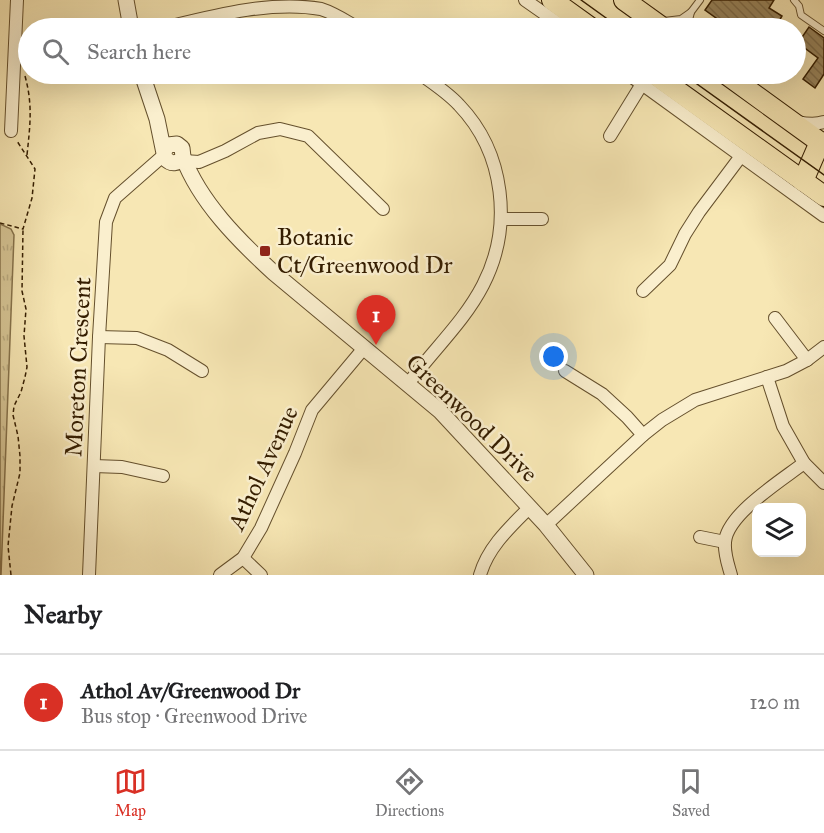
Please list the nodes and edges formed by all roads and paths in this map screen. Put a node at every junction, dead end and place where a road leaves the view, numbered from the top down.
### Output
1 (17, 0) edge
2 (126, 0) edge
3 (525, 0) edge
4 (552, 0) edge
5 (624, 0) edge
6 (700, 0) edge
7 (794, 0) edge
8 (244, 4) edge
9 (691, 12) junction
10 (129, 18) edge
11 (197, 18) edge
12 (340, 18) edge
13 (557, 18) edge
14 (564, 18) edge
15 (649, 18) edge
16 (684, 18) edge
17 (690, 18) edge
18 (805, 18) edge
19 (806, 18) edge
20 (824, 31) edge
21 (14, 67) junction
22 (18, 69) edge
23 (27, 84) edge
24 (146, 84) edge
25 (433, 84) edge
26 (645, 84) edge
27 (654, 84) edge
28 (656, 84) edge
29 (740, 84) edge
30 (788, 119) junction
31 (824, 122) edge
32 (11, 131) joint
33 (610, 136) dead end
34 (823, 145) edge
35 (225, 151) junction
36 (27, 156) junction
37 (173, 156) junction
38 (741, 156) junction
39 (188, 176) junction
40 (802, 181) junction
41 (824, 196) edge
42 (383, 209) dead end
43 (824, 216) edge
44 (501, 219) junction
45 (542, 219) dead end
46 (0, 223) edge
47 (23, 229) junction
48 (643, 291) dead end
49 (775, 318) dead end
50 (99, 337) junction
51 (824, 347) edge
52 (364, 348) junction
53 (807, 360) junction
54 (202, 371) dead end
55 (565, 371) dead end
56 (767, 378) junction
57 (408, 384) junction
58 (643, 435) junction
59 (804, 463) junction
60 (94, 466) junction
61 (163, 476) dead end
62 (824, 483) edge
63 (530, 507) junction
64 (546, 525) junction
65 (700, 537) dead end
66 (725, 542) junction
67 (243, 558) junction
68 (11, 575) edge
69 (89, 575) edge
70 (220, 575) edge
71 (261, 575) edge
72 (480, 575) edge
73 (586, 575) edge
74 (731, 575) edge

1 - 21 street
2 - 10 street
3 - 13 street
4 - 14 highway
5 - 15 highway
6 - 9 lane
7 - 18 lane
8 - 11 street
8 - 12 street
9 - 16 lane
9 - 17 lane
19 - 20 lane
21 - 22 path
21 - 32 street
23 - 36 path
24 - 37 street, Greenwood Drive
25 - 44 street
26 - 33 street
27 - 38 street
28 - 40 highway
29 - 30 highway
30 - 31 street
30 - 34 highway
32 - 36 path
34 - 40 highway
35 - 37 street, Moreton Crescent
35 - 39 street
35 - 42 street
36 - 47 path
37 - 39 street, Greenwood Drive
37 - 50 street, Moreton Crescent
38 - 43 street
38 - 48 street
39 - 52 street, Greenwood Drive
40 - 41 highway
44 - 45 street
44 - 57 street
46 - 47 path
47 - 68 path
49 - 53 street
50 - 54 street
50 - 60 street, Moreton Crescent
51 - 53 street
52 - 57 street, Greenwood Drive
52 - 67 street, Athol Avenue
53 - 56 street
55 - 58 street
56 - 58 street
56 - 59 street
57 - 63 street, Greenwood Drive
58 - 64 street
59 - 62 street
59 - 66 street
60 - 61 street
60 - 69 street, Moreton Crescent
63 - 64 street, Greenwood Drive
63 - 72 street
64 - 73 street, Greenwood Drive
65 - 66 street
66 - 74 street
67 - 70 street, Athol Avenue
67 - 71 street

